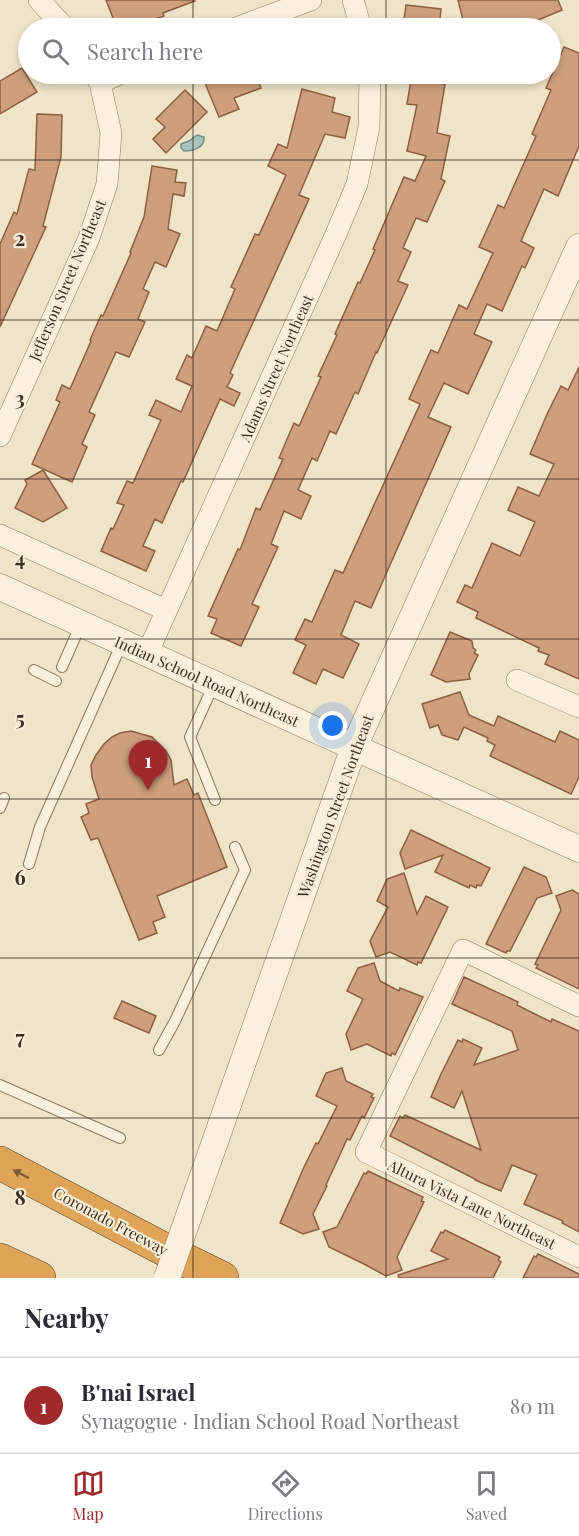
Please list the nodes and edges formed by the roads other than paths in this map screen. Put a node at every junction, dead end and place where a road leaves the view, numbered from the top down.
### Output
1 (39, 0) edge
2 (311, 0) edge
3 (353, 0) edge
4 (56, 18) edge
5 (263, 18) edge
6 (358, 18) edge
7 (99, 84) edge
8 (370, 84) edge
9 (579, 247) edge
10 (0, 436) edge
11 (0, 535) edge
12 (0, 587) edge
13 (166, 610) junction
14 (81, 624) junction
15 (122, 642) junction
16 (147, 654) junction
17 (62, 667) dead end
18 (34, 670) dead end
19 (517, 680) dead end
20 (56, 681) dead end
21 (214, 684) junction
22 (579, 707) edge
23 (354, 747) junction
24 (215, 800) dead end
25 (235, 847) dead end
26 (579, 849) edge
27 (28, 864) dead end
28 (579, 1006) edge
29 (159, 1050) dead end
30 (0, 1085) edge
31 (120, 1138) dead end
32 (0, 1163) edge
33 (579, 1257) edge
34 (0, 1260) edge
35 (39, 1278) edge
36 (167, 1278) edge
37 (222, 1278) edge

1 - 4 street
2 - 5 street
3 - 6 street
7 - 10 street, Jefferson Street Northeast
8 - 13 street, Adams Street Northeast
9 - 23 street, Washington Street Northeast
11 - 13 street
12 - 14 street, Indian School Road Northeast
13 - 16 street, Adams Street Northeast
14 - 15 street, Indian School Road Northeast
14 - 17 lane
15 - 16 street, Indian School Road Northeast
15 - 27 lane
16 - 21 street, Indian School Road Northeast
18 - 20 lane
19 - 22 street
21 - 23 street, Indian School Road Northeast
21 - 24 lane
23 - 26 street, Indian School Road Northeast
23 - 36 street, Washington Street Northeast, bridge
25 - 29 lane
28 - 33 street, Altura Vista Lane Northeast
30 - 31 lane
37 -> 32 highway, Coronado Freeway
34 - 35 highway

